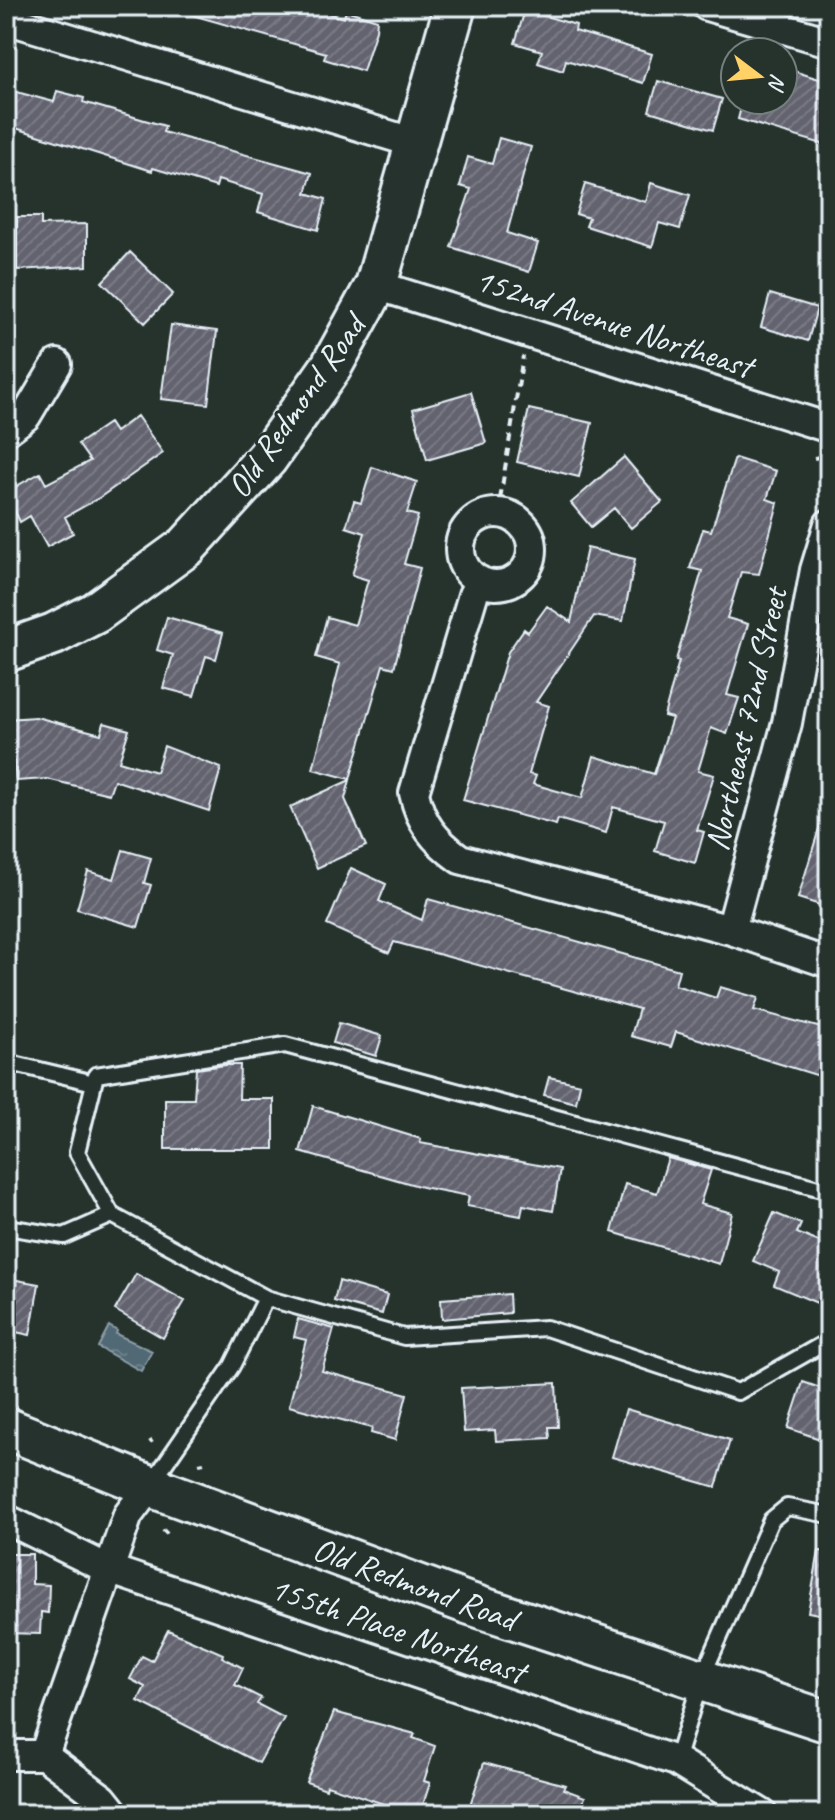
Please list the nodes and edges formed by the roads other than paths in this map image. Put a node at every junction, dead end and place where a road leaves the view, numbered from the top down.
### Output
1 (455, 6) edge
2 (707, 6) edge
3 (6, 19) edge
4 (829, 42) edge
5 (415, 143) junction
6 (376, 285) junction
7 (57, 364) dead end
8 (829, 428) edge
9 (6, 431) edge
10 (829, 524) edge
11 (480, 581) junction
12 (6, 651) edge
13 (731, 930) junction
14 (829, 963) edge
15 (6, 1062) edge
16 (94, 1083) junction
17 (829, 1191) edge
18 (112, 1215) junction
19 (6, 1227) edge
20 (266, 1298) junction
21 (829, 1347) edge
22 (6, 1428) edge
23 (150, 1486) junction
24 (829, 1515) edge
25 (6, 1519) edge
26 (108, 1569) junction
27 (701, 1680) junction
28 (829, 1722) edge
29 (6, 1755) edge
30 (44, 1755) junction
31 (676, 1761) junction
32 (115, 1814) edge
33 (762, 1814) edge

1 - 5 main road, Old Redmond Road
2 - 4 street
3 - 5 street
5 - 6 main road, Old Redmond Road
6 - 8 street, 152nd Avenue Northeast
6 - 12 main road, Old Redmond Road
7 - 9 street
10 - 13 street, Northeast 72nd Street
11 - 11 street
11 - 13 street
13 - 14 street
15 - 16 lane
16 - 17 lane
16 - 18 lane
18 - 19 lane
18 - 20 lane
20 - 21 lane
20 - 23 lane
22 - 23 main road, Old Redmond Road
23 - 26 street
23 - 27 main road, Old Redmond Road
24 - 27 lane
25 - 26 street, 155th Place Northeast
26 - 30 street
26 - 31 street, 155th Place Northeast
27 - 28 main road, Old Redmond Road
27 - 31 lane
29 - 30 street
30 - 32 street
31 - 33 street, 155th Place Northeast

